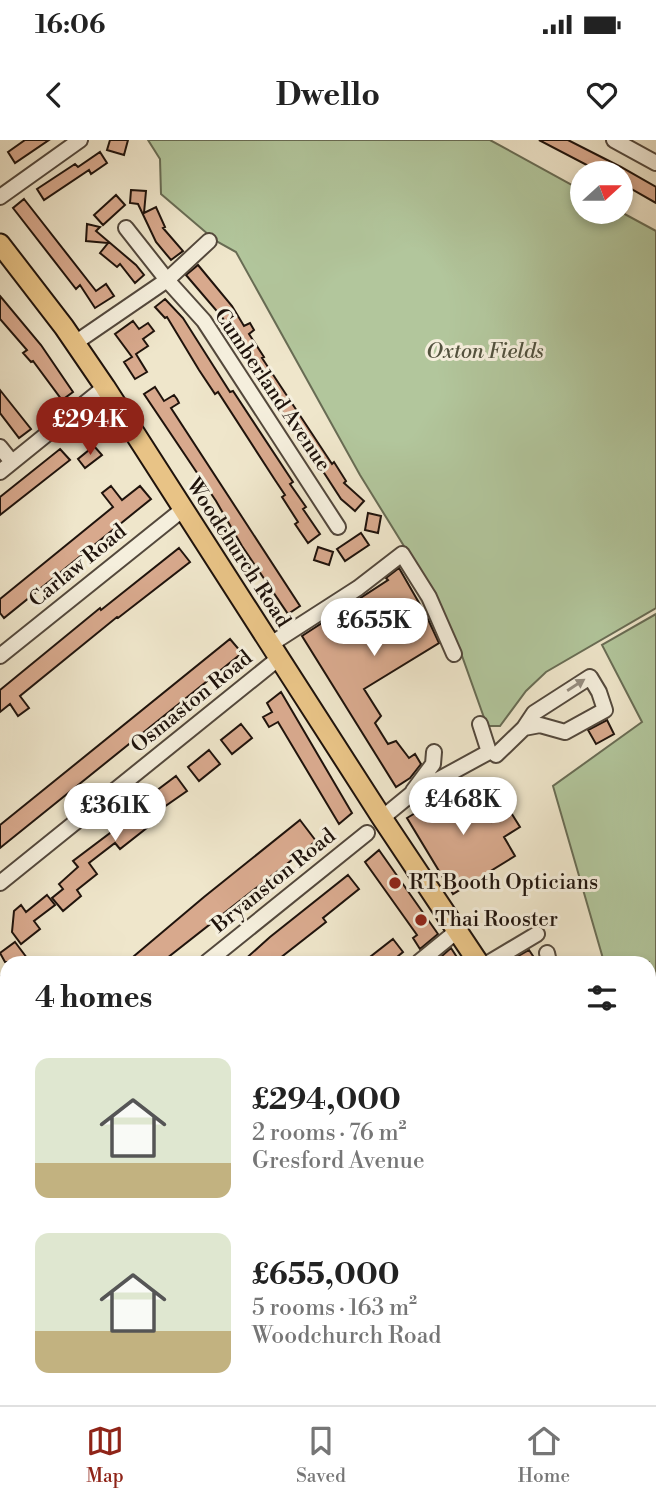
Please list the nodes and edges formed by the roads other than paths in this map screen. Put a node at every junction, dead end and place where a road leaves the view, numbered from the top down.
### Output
1 (80, 140) edge
2 (614, 140) edge
3 (637, 146) edge
4 (656, 163) edge
5 (0, 197) edge
6 (126, 228) dead end
7 (209, 241) dead end
8 (0, 244) edge
9 (167, 280) junction
10 (75, 343) junction
11 (105, 387) junction
12 (0, 447) edge
13 (12, 462) junction
14 (0, 472) edge
15 (182, 510) junction
16 (338, 527) dead end
17 (275, 651) junction
18 (453, 654) dead end
19 (0, 656) edge
20 (480, 724) dead end
21 (524, 728) junction
22 (435, 752) dead end
23 (493, 753) junction
24 (410, 795) junction
25 (382, 818) junction
26 (367, 833) dead end
27 (0, 883) edge
28 (457, 931) junction
29 (537, 934) dead end
30 (214, 956) edge
31 (426, 956) edge
32 (474, 956) edge
33 (500, 956) edge

1 - 5 street
2 - 3 street
3 - 4 street
6 - 9 street, Cumberland Avenue
7 - 9 street
8 - 10 highway, Woodchurch Road
9 - 10 street
9 - 16 street, Cumberland Avenue
10 - 11 highway, Woodchurch Road
11 - 13 street
11 - 15 highway, Woodchurch Road
12 - 13 street
13 - 14 street
15 - 17 highway, Woodchurch Road
15 - 19 street, Carlaw Road
17 - 18 street, Osmaston Road
17 - 25 highway, Woodchurch Road
17 - 27 street, Osmaston Road
20 - 23 street
21 -> 21 street
21 - 23 street
22 - 24 street
23 - 24 street
24 - 25 street
25 - 28 highway, Woodchurch Road
26 - 30 street, Bryanston Road
28 - 31 street
28 - 32 highway, Woodchurch Road
29 - 33 street

